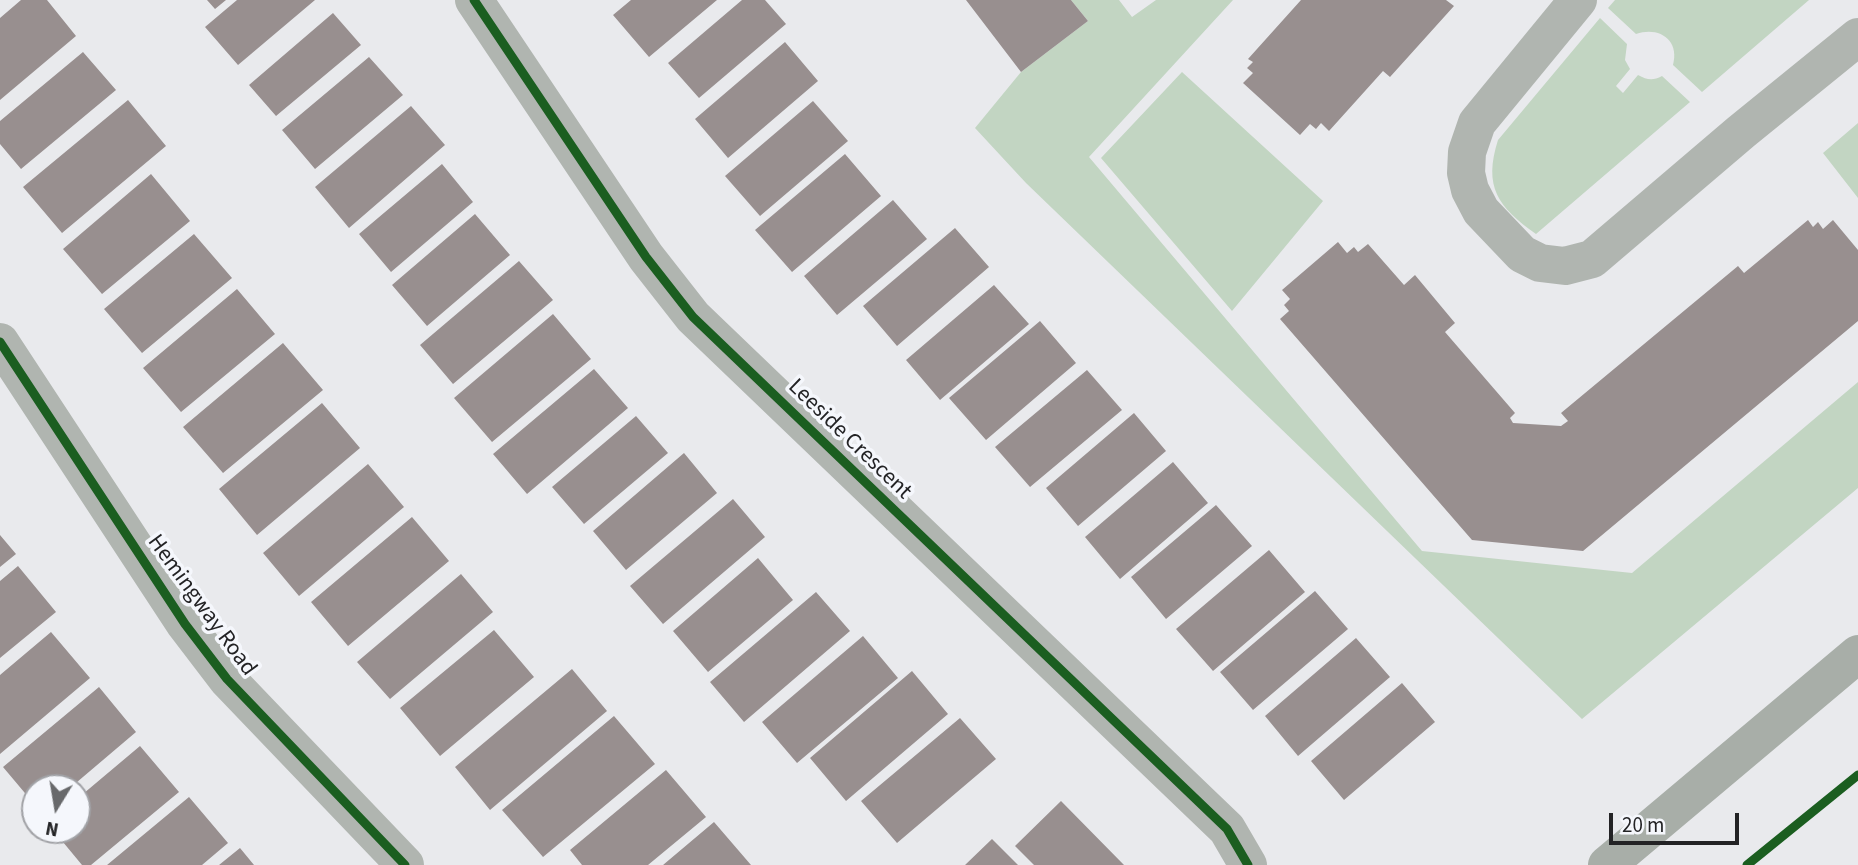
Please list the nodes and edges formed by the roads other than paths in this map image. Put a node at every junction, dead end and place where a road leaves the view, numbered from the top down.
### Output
1 (474, 0) edge
2 (1578, 0) edge
3 (1858, 37) edge
4 (0, 342) edge
5 (1858, 654) edge
6 (405, 865) edge
7 (1248, 865) edge
8 (1607, 865) edge

1 - 7 street, Leeside Crescent
2 - 3 street
4 - 6 street, Hemingway Road
5 - 8 main road

